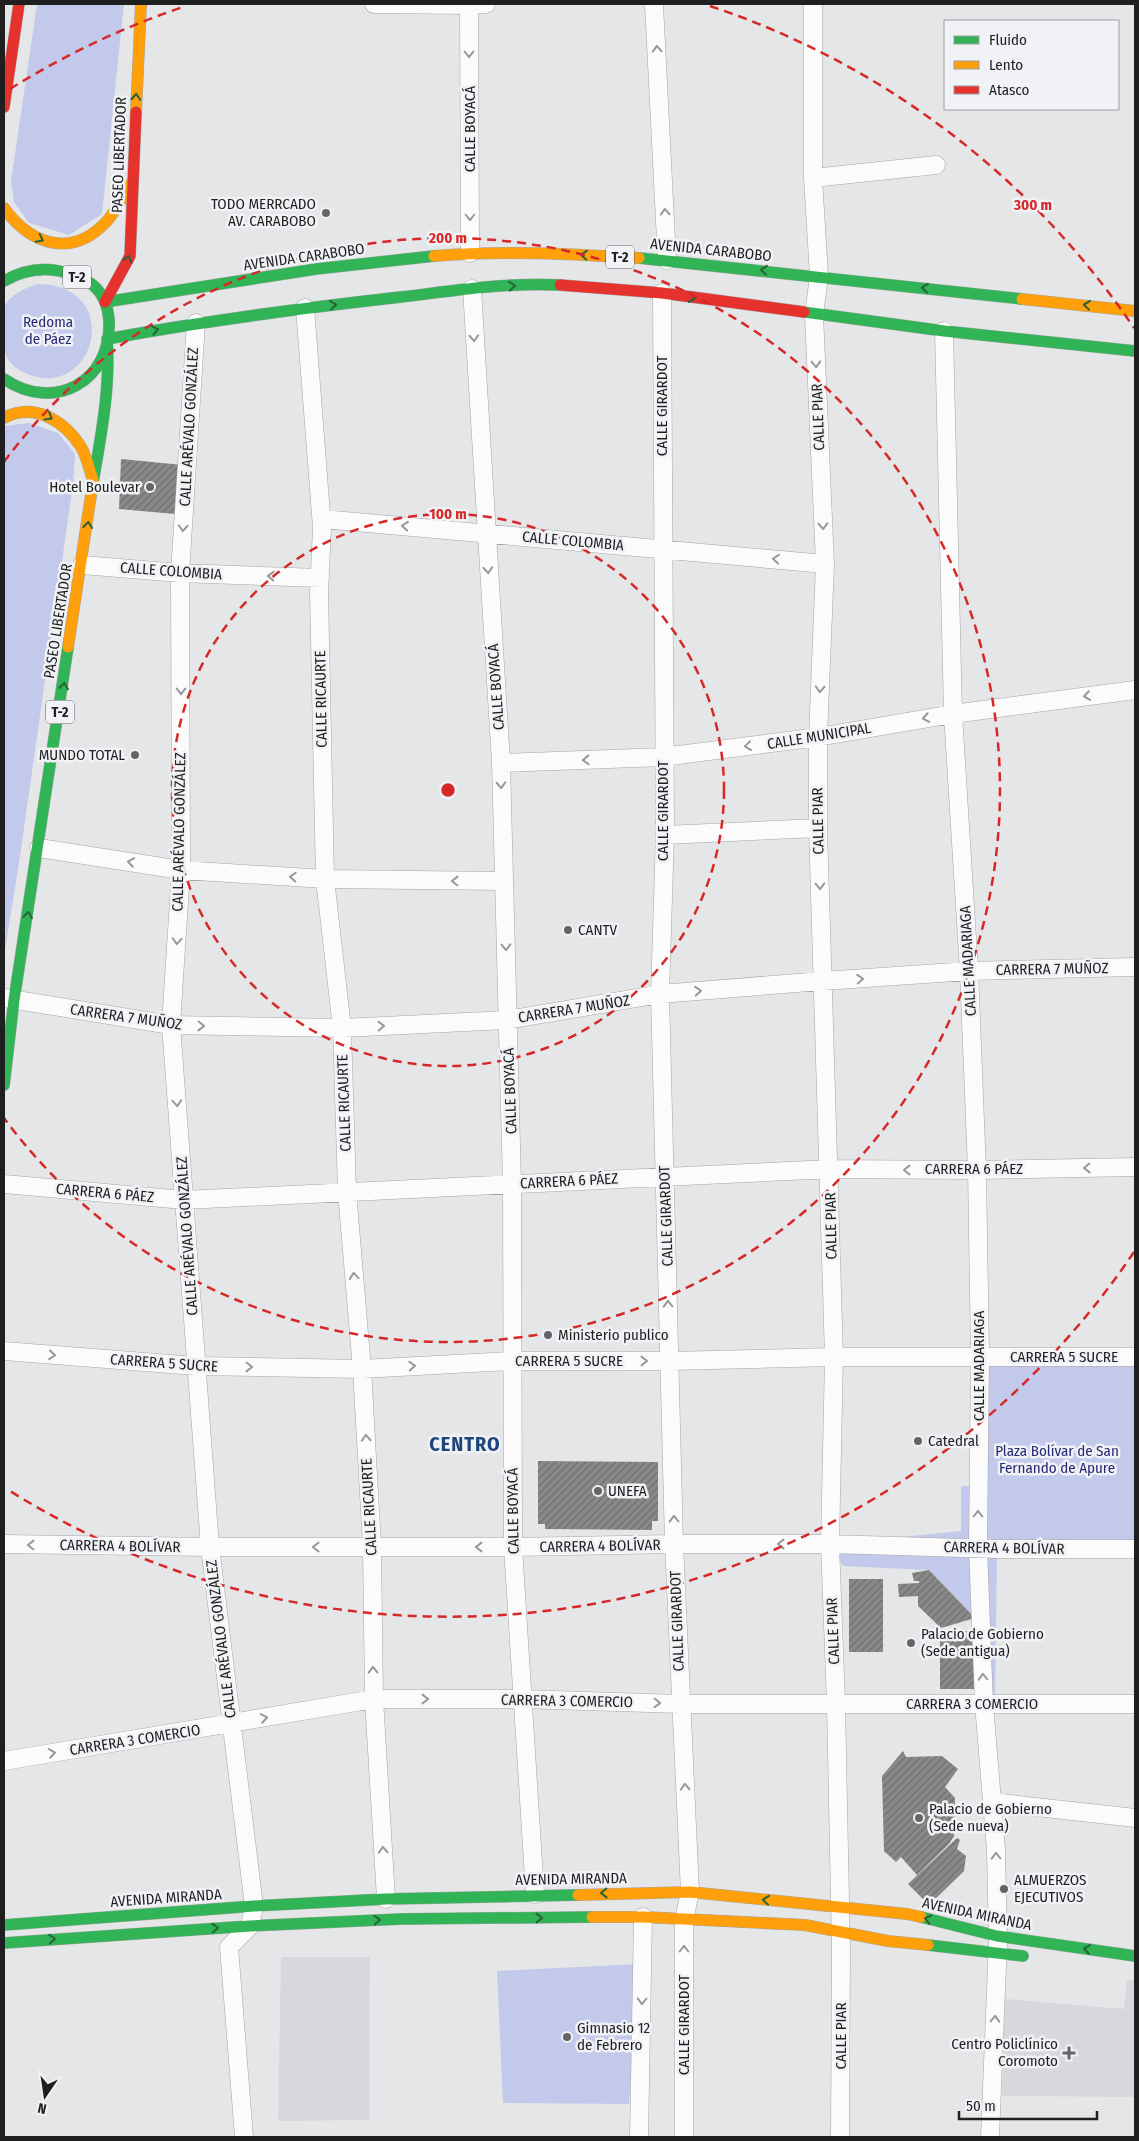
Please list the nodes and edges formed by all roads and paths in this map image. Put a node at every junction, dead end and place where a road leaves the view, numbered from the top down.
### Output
1 (19, 4) edge
2 (141, 4) edge
3 (374, 4) edge
4 (478, 4) edge
5 (654, 4) edge
6 (812, 4) edge
7 (4, 108) edge
8 (936, 165) dead end
9 (813, 178) junction
10 (132, 182) junction
11 (4, 208) edge
12 (470, 253) junction
13 (668, 260) junction
14 (819, 276) junction
15 (4, 281) edge
16 (472, 289) junction
17 (662, 293) junction
18 (105, 302) junction
19 (305, 308) junction
20 (1135, 311) edge
21 (814, 315) junction
22 (196, 322) junction
23 (944, 331) junction
24 (107, 339) junction
25 (1135, 351) edge
26 (4, 379) edge
27 (4, 418) edge
28 (94, 480) junction
29 (322, 520) junction
30 (486, 533) junction
31 (662, 548) junction
32 (825, 564) junction
33 (82, 565) junction
34 (180, 573) junction
35 (320, 578) junction
36 (1135, 690) edge
37 (953, 714) junction
38 (818, 737) junction
39 (663, 757) junction
40 (501, 763) junction
41 (818, 828) junction
42 (664, 835) junction
43 (39, 848) junction
44 (181, 870) junction
45 (326, 879) junction
46 (504, 881) junction
47 (23, 948) junction
48 (9, 961) dead end
49 (1135, 967) edge
50 (969, 971) junction
51 (822, 981) junction
52 (660, 994) junction
53 (9, 999) edge
54 (507, 1020) junction
55 (171, 1025) junction
56 (342, 1028) junction
57 (5, 1053) edge
58 (4, 1085) edge
59 (1135, 1167) edge
60 (830, 1169) junction
61 (977, 1170) junction
62 (664, 1176) junction
63 (4, 1184) edge
64 (512, 1184) junction
65 (347, 1192) junction
66 (184, 1200) junction
67 (4, 1351) edge
68 (980, 1356) junction
69 (834, 1357) junction
70 (1135, 1357) edge
71 (511, 1361) junction
72 (670, 1362) junction
73 (196, 1366) junction
74 (362, 1369) junction
75 (4, 1544) edge
76 (674, 1544) junction
77 (830, 1544) junction
78 (372, 1546) junction
79 (210, 1547) junction
80 (513, 1547) junction
81 (978, 1548) junction
82 (1135, 1549) edge
83 (374, 1699) junction
84 (521, 1699) junction
85 (681, 1704) junction
86 (836, 1704) junction
87 (984, 1704) junction
88 (1135, 1704) edge
89 (232, 1724) junction
90 (4, 1761) edge
91 (992, 1802) junction
92 (1135, 1818) edge
93 (690, 1892) junction
94 (535, 1894) junction
95 (386, 1899) junction
96 (254, 1906) junction
97 (840, 1907) junction
98 (643, 1918) junction
99 (684, 1920) junction
100 (4, 1925) edge
101 (250, 1926) junction
102 (840, 1932) junction
103 (4, 1943) edge
104 (997, 1944) junction
105 (1135, 1956) edge
106 (1035, 1958) dead end
107 (244, 2137) edge
108 (639, 2137) edge
109 (684, 2137) edge
110 (840, 2137) edge
111 (990, 2137) edge

1 - 7 main road
10 -> 2 main road, PASEO LIBERTADOR
3 - 4 street
4 -> 12 street, CALLE BOYACÁ
13 -> 5 street
6 - 9 street, CALLE PIAR
8 - 9 street
9 - 14 street, CALLE PIAR
11 -> 10 main road
18 -> 10 main road, PASEO LIBERTADOR
13 -> 12 main road, AVENIDA CARABOBO / T-2
12 - 18 main road, AVENIDA CARABOBO / T-2
14 -> 13 main road, AVENIDA CARABOBO / T-2
20 -> 14 main road, AVENIDA CARABOBO / T-2
14 - 21 street, CALLE PIAR
15 - 18 main road, T-2
16 -> 17 main road, T-2
19 -> 16 main road, T-2
16 -> 30 street, CALLE BOYACÁ
17 -> 21 main road, T-2
17 - 31 street, CALLE GIRARDOT
18 - 24 main road, T-2
19 - 22 main road, T-2
19 - 29 street, CALLE RICAURTE
21 - 23 main road, T-2
21 -> 32 street, CALLE PIAR
24 -> 22 main road, T-2
22 -> 34 street, CALLE ARÉVALO GONZÁLEZ
23 - 25 main road, T-2
23 - 37 street, CALLE MADARIAGA
24 - 26 main road, T-2
24 - 28 main road, PASEO LIBERTADOR / T-2
27 -> 28 main road
33 -> 28 main road, PASEO LIBERTADOR / T-2
30 -> 29 street, CALLE COLOMBIA
29 - 35 street, CALLE RICAURTE
30 - 31 street, CALLE COLOMBIA
30 -> 40 street, CALLE BOYACÁ
32 -> 31 street, CALLE COLOMBIA
31 - 39 street, CALLE GIRARDOT
32 -> 38 street, CALLE PIAR
33 - 34 street, CALLE COLOMBIA
43 -> 33 main road, PASEO LIBERTADOR / T-2
35 -> 34 street, CALLE COLOMBIA
34 -> 44 street, CALLE ARÉVALO GONZÁLEZ
35 - 45 street, CALLE RICAURTE
36 -> 37 street, CALLE MUNICIPAL
37 -> 38 street, CALLE MUNICIPAL
37 - 50 street, CALLE MADARIAGA
38 -> 39 street, CALLE MUNICIPAL
38 - 41 street, CALLE PIAR
39 -> 40 street, CALLE MUNICIPAL
39 - 42 street, CALLE GIRARDOT
40 -> 46 street, CALLE BOYACÁ
41 - 42 street
41 -> 51 street, CALLE PIAR
42 - 52 street, CALLE GIRARDOT
44 -> 43 street
47 -> 43 main road, PASEO LIBERTADOR / T-2
45 -> 44 street
44 -> 55 street, CALLE ARÉVALO GONZÁLEZ
46 -> 45 street
45 - 56 street, CALLE RICAURTE
46 -> 54 street, CALLE BOYACÁ
47 - 48 main road
47 - 53 main road, PASEO LIBERTADOR / T-2
49 - 50 street, CARRERA 7 MUÑOZ
51 -> 50 street, CARRERA 7 MUÑOZ
50 - 61 street, CALLE MADARIAGA
52 -> 51 street, CARRERA 7 MUÑOZ
51 - 60 street, CALLE PIAR
52 - 54 street, CARRERA 7 MUÑOZ
52 - 62 street, CALLE GIRARDOT
53 - 55 street, CARRERA 7 MUÑOZ
53 - 57 main road, PASEO LIBERTADOR / T-2
56 -> 54 street, CARRERA 7 MUÑOZ
54 - 64 street, CALLE BOYACÁ
55 -> 56 street, CARRERA 7 MUÑOZ
55 -> 66 street, CALLE ARÉVALO GONZÁLEZ
56 - 65 street, CALLE RICAURTE
57 - 58 main road, PASEO LIBERTADOR / T-2
59 -> 61 street, CARRERA 6 PÁEZ
61 -> 60 street, CARRERA 6 PÁEZ
60 - 62 street, CARRERA 6 PÁEZ
60 - 69 street, CALLE PIAR
61 - 68 street, CALLE MADARIAGA
62 - 64 street, CARRERA 6 PÁEZ
72 -> 62 street, CALLE GIRARDOT
63 - 66 street, CARRERA 6 PÁEZ
64 - 65 street, CARRERA 6 PÁEZ
64 - 71 street, CALLE BOYACÁ
65 - 66 street, CARRERA 6 PÁEZ
74 -> 65 street, CALLE RICAURTE
66 - 73 street, CALLE ARÉVALO GONZÁLEZ
67 -> 73 street, CARRERA 5 SUCRE
68 - 69 street, CARRERA 5 SUCRE
68 - 70 street, CARRERA 5 SUCRE
81 -> 68 street, CALLE MADARIAGA
69 - 72 street, CARRERA 5 SUCRE
69 - 77 street, CALLE PIAR
71 -> 72 street, CARRERA 5 SUCRE
74 -> 71 street, CARRERA 5 SUCRE
71 - 80 street, CALLE BOYACÁ
76 -> 72 street, CALLE GIRARDOT
73 -> 74 street, CARRERA 5 SUCRE
73 - 79 street, CALLE ARÉVALO GONZÁLEZ
78 -> 74 street, CALLE RICAURTE
79 -> 75 street, CARRERA 4 BOLÍVAR
77 -> 76 street, CARRERA 4 BOLÍVAR
76 - 80 street, CARRERA 4 BOLÍVAR
76 - 85 street, CALLE GIRARDOT
77 - 81 street, CARRERA 4 BOLÍVAR
77 - 86 street, CALLE PIAR
78 -> 79 street, CARRERA 4 BOLÍVAR
80 -> 78 street, CARRERA 4 BOLÍVAR
83 -> 78 street, CALLE RICAURTE
79 - 89 street, CALLE ARÉVALO GONZÁLEZ
80 - 84 street, CALLE BOYACÁ
81 - 82 street, CARRERA 4 BOLÍVAR
87 -> 81 street, CALLE MADARIAGA
83 -> 84 street, CARRERA 3 COMERCIO
89 -> 83 street, CARRERA 3 COMERCIO
95 -> 83 street, CALLE RICAURTE
84 -> 85 street, CARRERA 3 COMERCIO
84 - 94 street, CALLE BOYACÁ
85 - 86 street, CARRERA 3 COMERCIO
93 -> 85 street, CALLE GIRARDOT
86 - 87 street, CARRERA 3 COMERCIO
86 - 97 street, CALLE PIAR
87 - 88 street, CARRERA 3 COMERCIO
87 - 91 street, CALLE MADARIAGA
90 -> 89 street, CARRERA 3 COMERCIO
89 - 96 street, CALLE ARÉVALO GONZÁLEZ
91 - 92 street
104 -> 91 street, CALLE MADARIAGA
93 -> 94 main road, AVENIDA MIRANDA
97 -> 93 main road, AVENIDA MIRANDA
93 - 99 street, CALLE GIRARDOT
94 - 95 main road, AVENIDA MIRANDA
95 - 96 main road, AVENIDA MIRANDA
96 - 100 main road, AVENIDA MIRANDA
96 - 101 street, CALLE ARÉVALO GONZÁLEZ
97 - 102 street, CALLE PIAR
104 -> 97 main road, AVENIDA MIRANDA
98 - 99 main road, AVENIDA MIRANDA
101 -> 98 main road, AVENIDA MIRANDA
98 -> 108 street
99 - 102 main road, AVENIDA MIRANDA
109 -> 99 street, CALLE GIRARDOT
103 -> 101 main road, AVENIDA MIRANDA
101 - 107 street
102 - 104 main road, AVENIDA MIRANDA
102 - 110 street, CALLE PIAR
105 -> 104 main road, AVENIDA MIRANDA
104 - 106 main road, AVENIDA MIRANDA
111 -> 104 street, CALLE MADARIAGA

